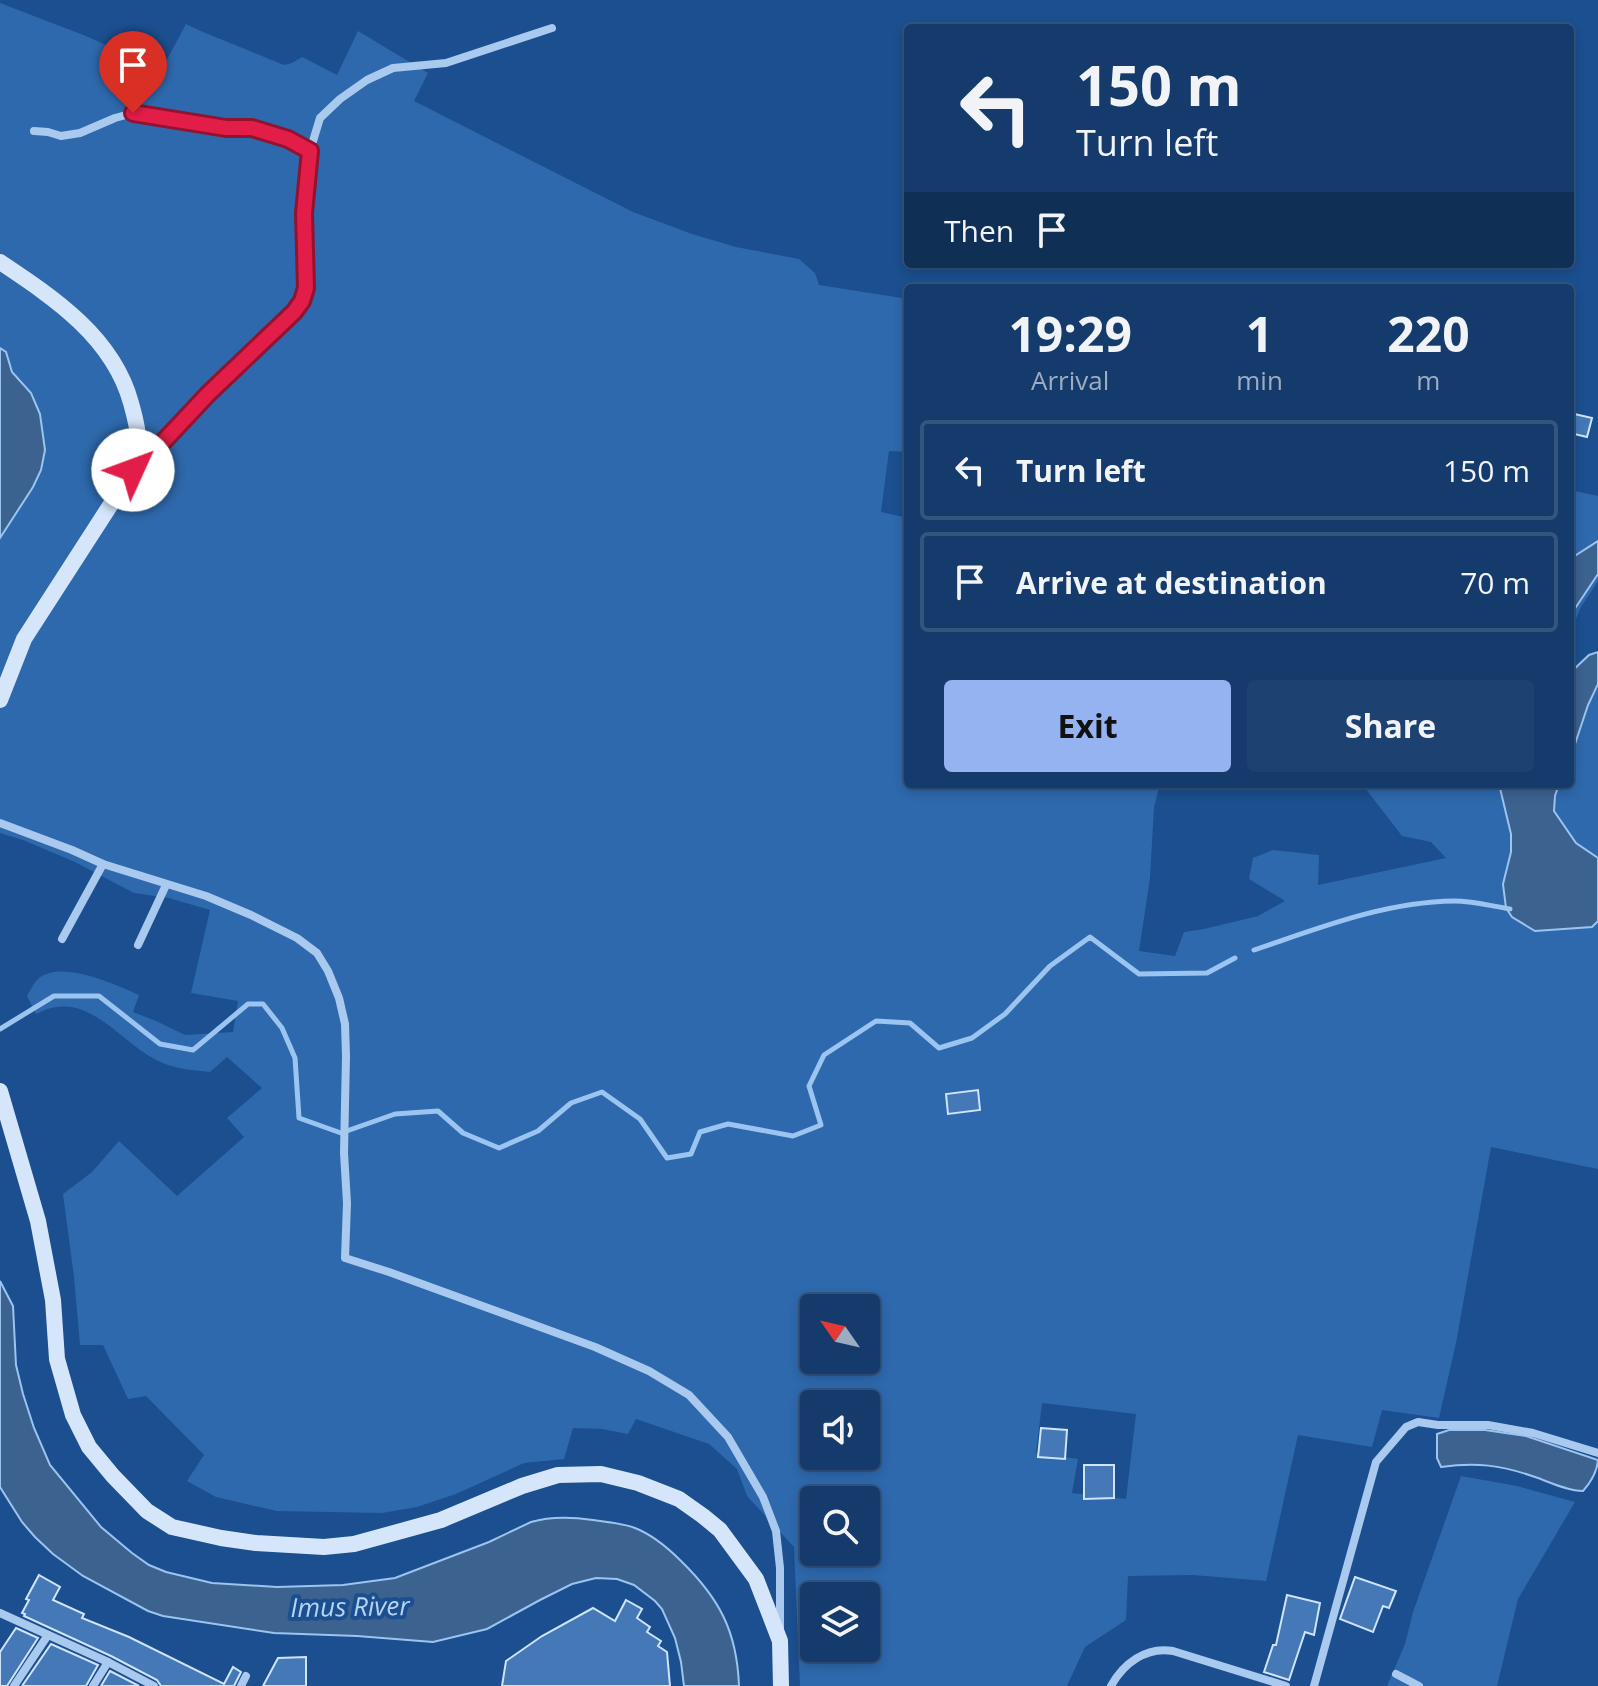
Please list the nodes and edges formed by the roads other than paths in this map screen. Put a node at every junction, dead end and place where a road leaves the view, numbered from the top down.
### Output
1 (552, 28) dead end
2 (34, 131) dead end
3 (310, 151) junction
4 (0, 262) edge
5 (133, 470) junction
6 (0, 700) edge
7 (0, 823) edge
8 (103, 864) junction
9 (166, 885) junction
10 (62, 939) dead end
11 (138, 945) dead end
12 (0, 1091) edge
13 (1598, 1453) edge
14 (0, 1613) edge
15 (48, 1635) junction
16 (780, 1641) junction
17 (108, 1662) junction
18 (1396, 1674) dead end
19 (246, 1676) dead end
20 (14, 1686) edge
21 (93, 1686) edge
22 (154, 1686) edge
23 (241, 1686) edge
24 (781, 1686) edge
25 (1111, 1686) edge
26 (1286, 1686) edge
27 (1314, 1686) edge
28 (1419, 1686) edge

1 - 3 street
2 - 3 street
3 - 5 street
4 - 5 main road
5 - 6 main road
7 - 8 street
8 - 9 street
8 - 10 street
9 - 11 street
9 - 16 street
12 - 16 main road
13 - 27 street
14 - 15 street
15 - 17 street
15 - 20 street
16 - 24 main road
17 - 21 street
17 - 22 street
18 - 28 street
19 - 23 street
25 - 26 street

